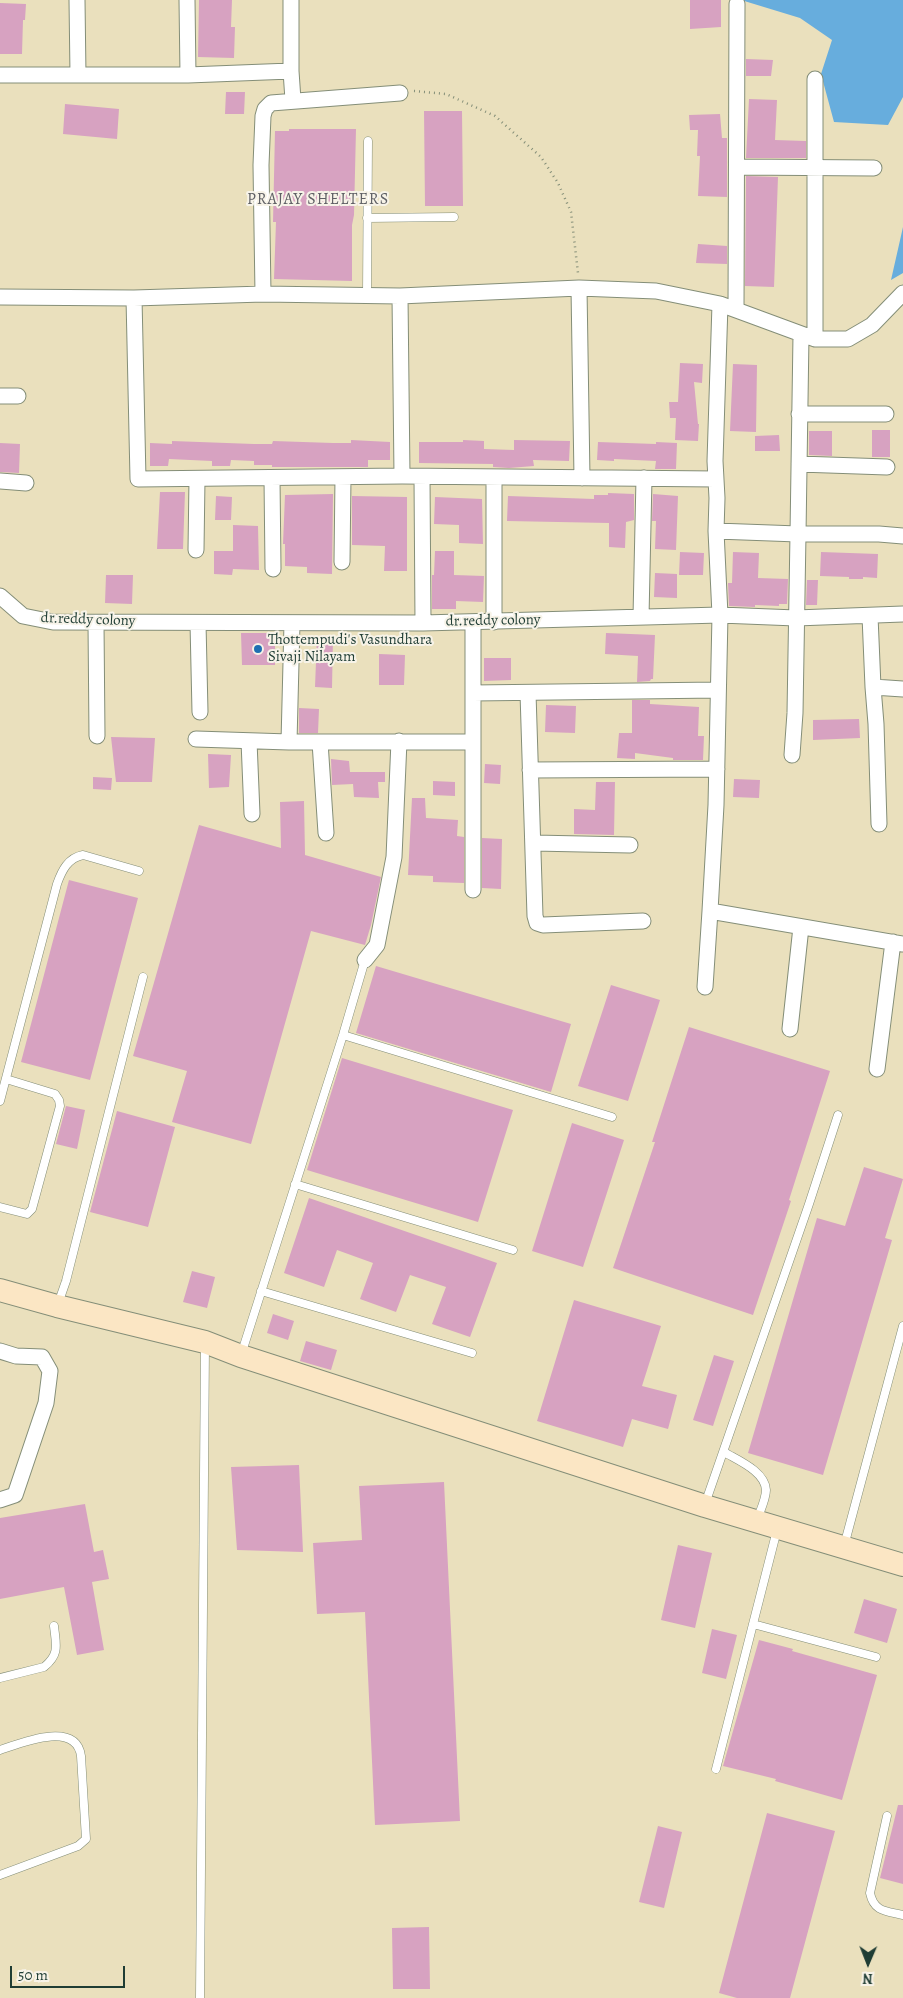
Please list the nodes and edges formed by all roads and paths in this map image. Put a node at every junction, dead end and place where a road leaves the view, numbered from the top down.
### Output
1 (77, 0) edge
2 (187, 0) edge
3 (291, 0) edge
4 (737, 4) dead end
5 (291, 71) junction
6 (0, 75) edge
7 (78, 75) junction
8 (188, 75) junction
9 (815, 79) dead end
10 (400, 93) joint
11 (293, 100) junction
12 (368, 141) dead end
13 (736, 167) junction
14 (815, 167) junction
15 (874, 168) dead end
16 (454, 217) dead end
17 (367, 218) junction
18 (580, 288) junction
19 (903, 293) edge
20 (263, 294) junction
21 (367, 295) junction
22 (400, 296) junction
23 (0, 297) edge
24 (134, 298) junction
25 (720, 304) junction
26 (736, 309) junction
27 (808, 337) junction
28 (0, 396) edge
29 (18, 396) dead end
30 (799, 414) junction
31 (886, 414) dead end
32 (798, 464) junction
33 (887, 467) dead end
34 (402, 476) junction
35 (343, 477) junction
36 (422, 477) junction
37 (494, 477) junction
38 (272, 478) junction
39 (582, 478) junction
40 (644, 478) junction
41 (197, 479) junction
42 (716, 479) junction
43 (0, 481) edge
44 (26, 483) dead end
45 (716, 531) junction
46 (798, 534) junction
47 (903, 536) edge
48 (196, 550) dead end
49 (342, 562) dead end
50 (273, 569) dead end
51 (0, 596) edge
52 (903, 614) edge
53 (720, 615) junction
54 (870, 616) junction
55 (641, 617) junction
56 (796, 618) junction
57 (96, 622) junction
58 (473, 622) junction
59 (494, 622) junction
60 (198, 623) junction
61 (292, 623) junction
62 (423, 623) junction
63 (873, 687) junction
64 (903, 689) edge
65 (718, 690) junction
66 (473, 692) junction
67 (528, 693) junction
68 (200, 712) dead end
69 (97, 736) dead end
70 (196, 739) dead end
71 (249, 741) junction
72 (399, 741) junction
73 (289, 742) junction
74 (320, 742) junction
75 (473, 742) junction
76 (792, 755) dead end
77 (717, 768) junction
78 (530, 770) junction
79 (252, 814) dead end
80 (879, 824) dead end
81 (326, 833) dead end
82 (534, 843) junction
83 (630, 845) dead end
84 (139, 871) dead end
85 (473, 890) dead end
86 (710, 911) junction
87 (643, 921) dead end
88 (801, 927) junction
89 (898, 943) edge
90 (365, 960) joint
91 (143, 977) dead end
92 (705, 987) dead end
93 (790, 1029) dead end
94 (343, 1035) junction
95 (877, 1070) dead end
96 (6, 1079) junction
97 (0, 1101) edge
98 (838, 1115) dead end
99 (612, 1117) dead end
100 (295, 1184) junction
101 (0, 1207) edge
102 (513, 1250) dead end
103 (0, 1290) edge
104 (261, 1291) junction
105 (57, 1306) junction
106 (903, 1326) edge
107 (205, 1342) junction
108 (0, 1351) edge
109 (472, 1353) dead end
110 (241, 1356) junction
111 (724, 1452) junction
112 (0, 1500) edge
113 (705, 1506) junction
114 (767, 1525) junction
115 (843, 1548) junction
116 (903, 1565) edge
117 (753, 1624) junction
118 (54, 1626) dead end
119 (876, 1657) dead end
120 (0, 1678) edge
121 (0, 1750) edge
122 (716, 1769) dead end
123 (886, 1816) dead end
124 (0, 1875) edge
125 (903, 1916) edge
126 (200, 1998) edge

1 - 7 street
2 - 8 street
3 - 5 street
4 - 13 street
5 - 8 street
5 - 11 street
6 - 7 street
7 - 8 street
9 - 14 street
10 - 11 street
10 - 18 path
11 - 20 street
12 - 17 lane
13 - 14 street
13 - 26 street
14 - 15 street
14 - 27 street
16 - 17 lane
17 - 21 lane
18 - 22 street
18 - 25 street
18 - 39 street
19 - 27 street
20 - 21 street
20 - 24 street
21 - 22 street
22 - 34 street
23 - 24 street
24 - 41 street
25 - 26 street
25 - 42 street
26 - 27 street
27 - 30 street
28 - 29 street
30 - 31 street
30 - 32 street
32 - 33 street
32 - 46 street
34 - 35 street
34 - 36 street
35 - 38 street
35 - 49 street
36 - 37 street
36 - 62 street
37 - 39 street
37 - 59 street
38 - 41 street
38 - 50 street
39 - 40 street
40 - 42 street
40 - 55 street
41 - 48 street
42 - 45 street
43 - 44 street
45 - 46 street
45 - 53 street
46 - 47 street
46 - 56 street
51 - 57 street, dr.reddy colony
52 - 54 street, dr.reddy colony
53 - 55 street, dr.reddy colony
53 - 56 street, dr.reddy colony
53 - 65 street
54 - 56 street, dr.reddy colony
54 - 63 street
55 - 59 street, dr.reddy colony
56 - 76 street
57 - 60 street, dr.reddy colony
57 - 69 street
58 - 59 street, dr.reddy colony
58 - 62 street, dr.reddy colony
58 - 66 street
60 - 61 street, dr.reddy colony
60 - 68 street
61 - 62 street, dr.reddy colony
61 - 73 street
63 - 64 street
63 - 80 street
65 - 67 street
65 - 77 street
66 - 67 street
66 - 75 street
67 - 78 street
70 - 71 street
71 - 73 street
71 - 79 street
72 - 74 street
72 - 75 street
72 - 90 street
73 - 74 street
74 - 81 street
75 - 85 street
77 - 78 street
77 - 86 street
78 - 82 street
82 - 83 street
82 - 87 street
84 - 96 lane
86 - 88 street
86 - 92 street
88 - 89 street
88 - 93 street
89 - 95 street
90 - 94 lane
91 - 105 lane
94 - 99 lane
94 - 100 lane
96 - 97 lane
96 - 101 lane
98 - 111 lane
100 - 102 lane
100 - 104 lane
103 - 105 street
104 - 109 lane
104 - 110 lane
105 - 107 street
106 - 115 lane
107 - 110 street
107 - 126 lane
108 - 112 street
110 - 113 street
111 - 113 lane
111 - 114 lane
113 - 114 street
114 - 115 street
114 - 117 lane
115 - 116 street
117 - 119 lane
117 - 122 lane
118 - 120 lane
121 - 124 lane
123 - 125 lane

